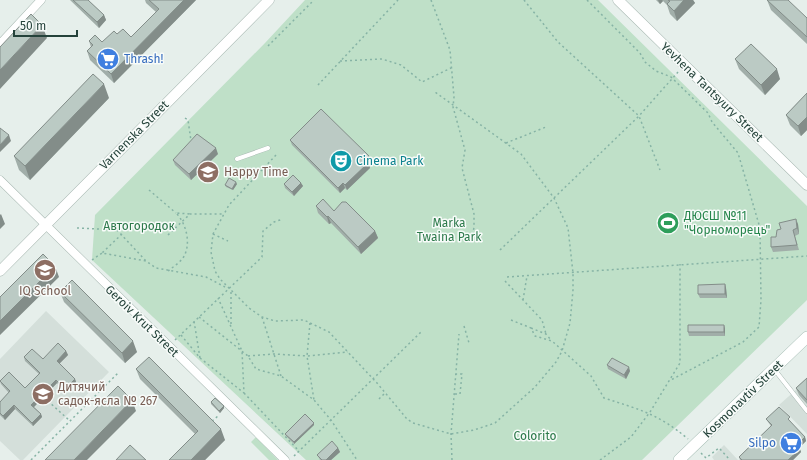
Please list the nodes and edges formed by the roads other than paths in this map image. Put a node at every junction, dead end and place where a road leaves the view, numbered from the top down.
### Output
1 (41, 0) edge
2 (269, 0) edge
3 (618, 0) edge
4 (0, 44) edge
5 (268, 148) dead end
6 (237, 159) dead end
7 (0, 180) edge
8 (807, 185) edge
9 (44, 225) junction
10 (0, 271) edge
11 (807, 337) edge
12 (774, 369) junction
13 (807, 411) edge
14 (285, 460) edge
15 (679, 460) edge

1 - 4 street
2 - 9 street, Varnenska Street
3 - 8 street, Yevhena Tantsyury Street
5 - 6 lane
7 - 9 street, Geroiv Krut Street
9 - 10 street, Varnenska Street
9 - 14 street, Geroiv Krut Street
11 - 12 main road, Kosmonavtiv Street
12 - 13 lane
12 - 15 main road, Kosmonavtiv Street

